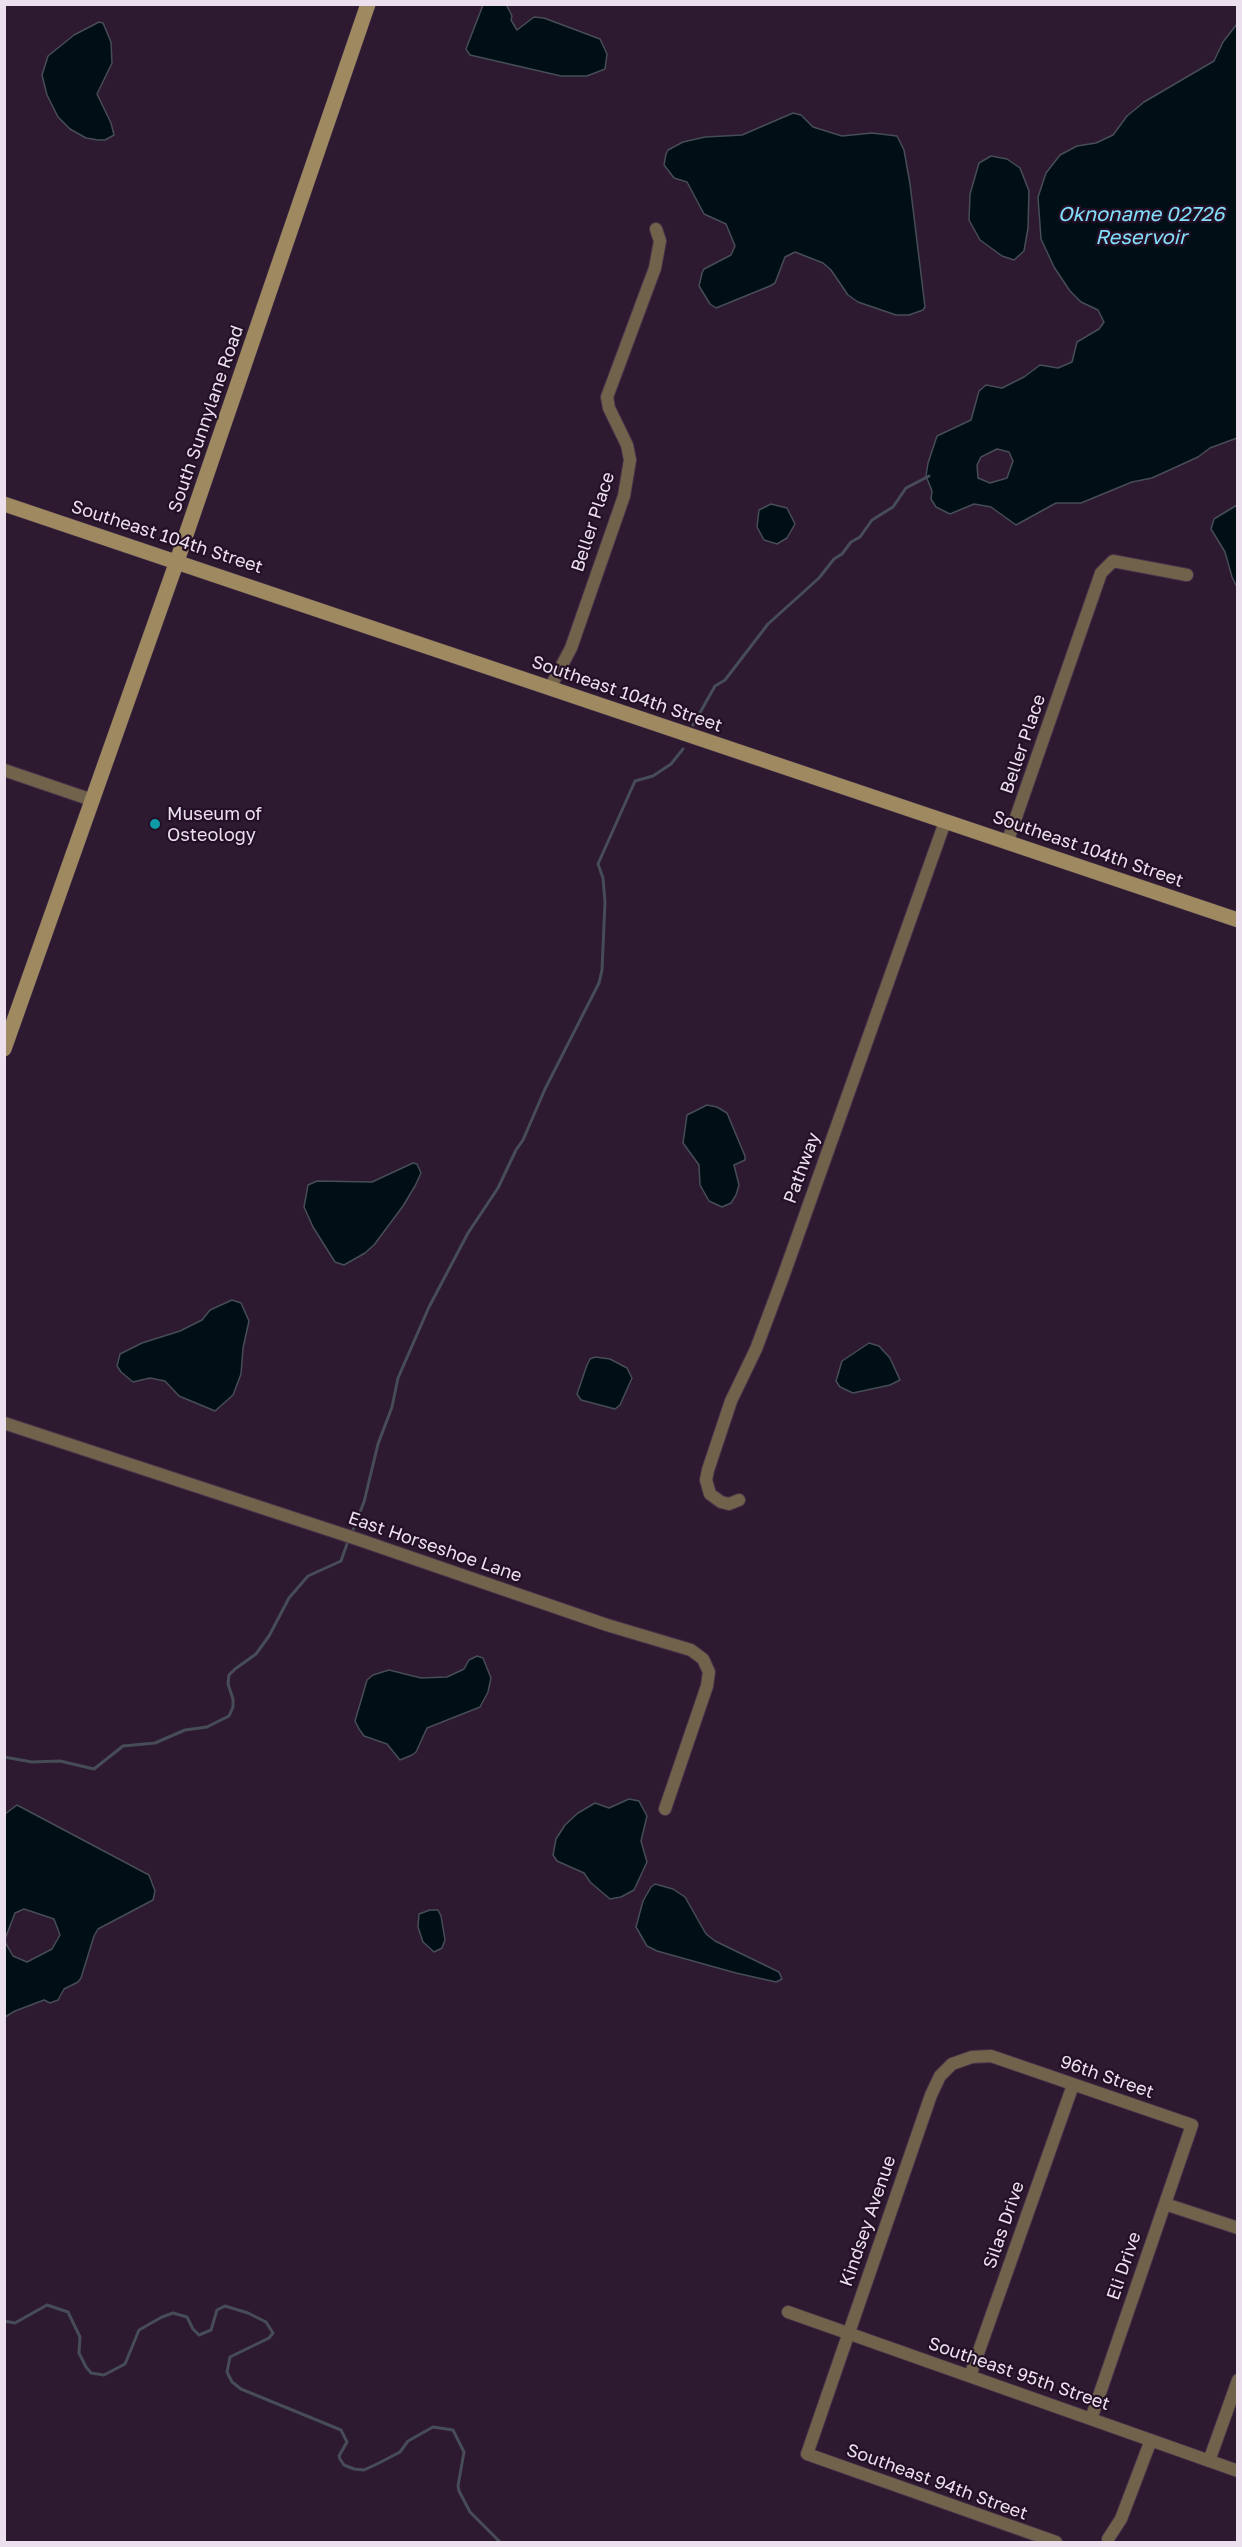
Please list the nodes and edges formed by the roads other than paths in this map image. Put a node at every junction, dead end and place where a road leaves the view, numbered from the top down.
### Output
1 (368, 4) edge
2 (656, 229) dead end
3 (4, 504) edge
4 (177, 561) junction
5 (1187, 575) dead end
6 (550, 688) junction
7 (4, 770) edge
8 (92, 800) junction
9 (945, 822) junction
10 (1007, 843) junction
11 (1238, 920) edge
12 (4, 1049) edge
13 (4, 1423) edge
14 (739, 1500) dead end
15 (665, 1809) dead end
16 (1011, 2063) joint
17 (1073, 2085) junction
18 (1192, 2125) joint
19 (1165, 2204) junction
20 (1238, 2228) edge
21 (788, 2312) dead end
22 (848, 2333) junction
23 (970, 2376) junction
24 (1238, 2380) edge
25 (1091, 2419) junction
26 (1151, 2440) junction
27 (807, 2454) joint
28 (1209, 2461) junction
29 (1238, 2471) edge
30 (1106, 2541) edge
31 (1056, 2542) edge

1 - 4 street, South Sunnylane Road
2 - 6 street, Beller Place
3 - 4 street, Southeast 104th Street
4 - 6 street, Southeast 104th Street
4 - 8 street, South Sunnylane Road
5 - 10 street, Beller Place
6 - 9 street, Southeast 104th Street
7 - 8 street
8 - 12 street, South Sunnylane Road
9 - 10 street, Southeast 104th Street
9 - 14 street, Pathway
10 - 11 street, Southeast 104th Street
13 - 15 street, East Horseshoe Lane
16 - 17 street, 96th Street
16 - 22 street, Kindsey Avenue
17 - 18 street, 96th Street
17 - 23 street, Silas Drive
18 - 19 street, Eli Drive
19 - 20 street
19 - 25 street, Eli Drive
21 - 22 street, Southeast 95th Street
22 - 23 street, Southeast 95th Street
22 - 27 street, Kindsey Avenue
23 - 25 street, Southeast 95th Street
24 - 28 street
25 - 26 street, Southeast 95th Street
26 - 28 street, Southeast 95th Street
26 - 30 street
27 - 31 street, Southeast 94th Street
28 - 29 street, Southeast 95th Street

